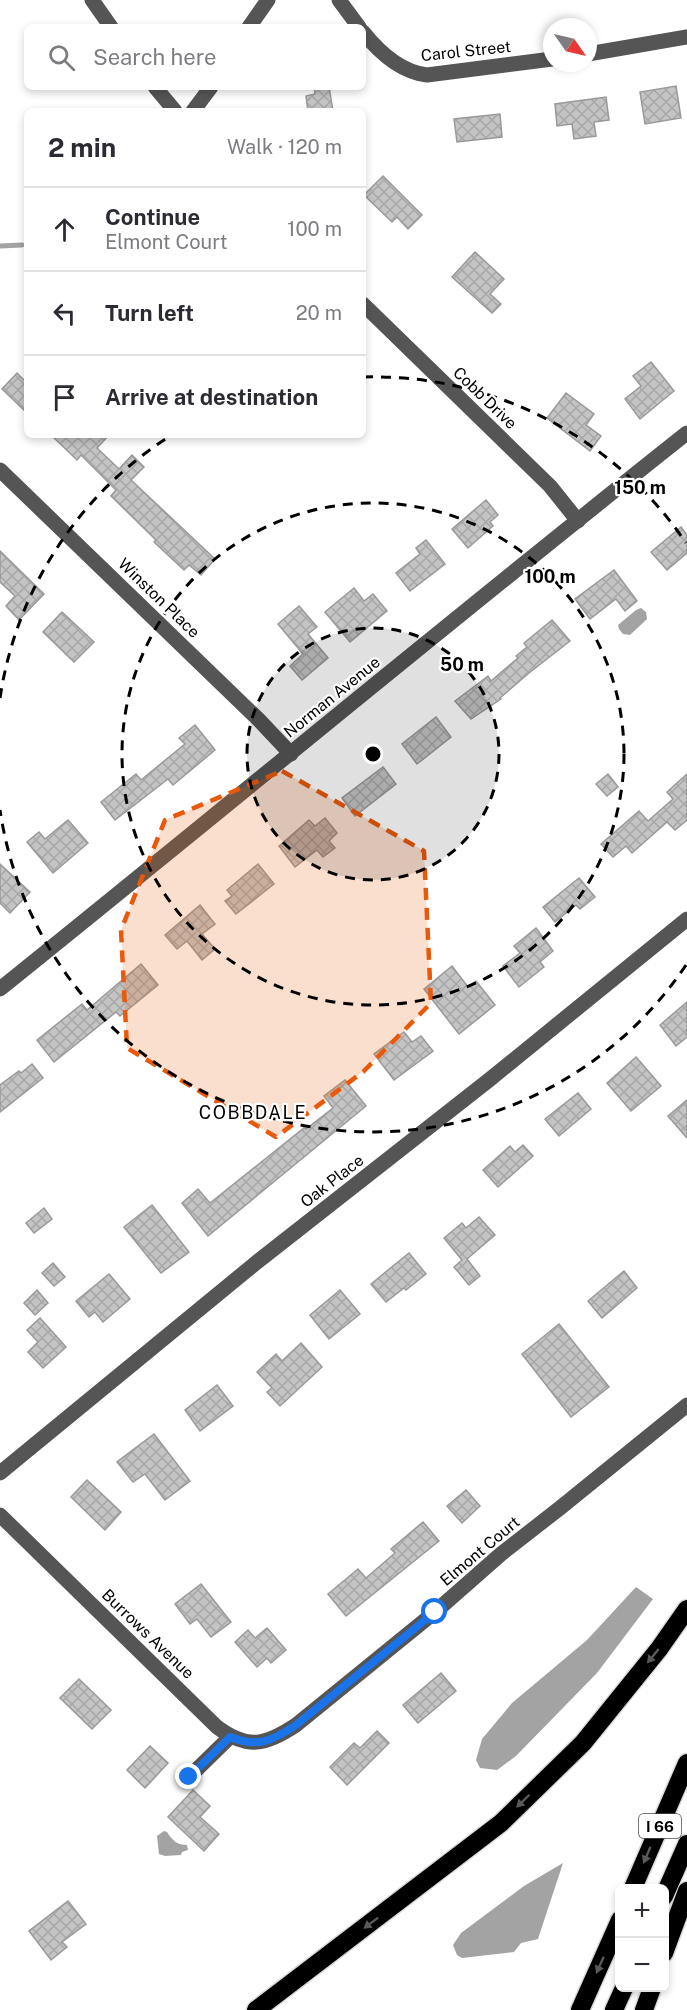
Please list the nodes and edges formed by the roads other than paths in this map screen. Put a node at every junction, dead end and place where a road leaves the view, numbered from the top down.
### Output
1 (92, 0) edge
2 (268, 0) edge
3 (339, 0) edge
4 (109, 24) edge
5 (251, 24) edge
6 (357, 24) edge
7 (366, 35) edge
8 (687, 37) edge
9 (597, 52) edge
10 (543, 60) edge
11 (158, 90) edge
12 (209, 90) edge
13 (172, 108) edge
14 (195, 108) edge
15 (366, 307) edge
16 (687, 434) edge
17 (0, 470) edge
18 (578, 521) junction
19 (291, 754) junction
20 (687, 919) edge
21 (0, 989) edge
22 (687, 1405) edge
23 (0, 1473) edge
24 (0, 1515) edge
25 (687, 1609) edge
26 (230, 1737) junction
27 (687, 1763) edge
28 (189, 1777) dead end
29 (687, 1844) edge
30 (635, 1884) edge
31 (669, 1885) edge
32 (687, 1890) edge
33 (615, 1931) edge
34 (669, 1939) edge
35 (622, 1992) edge
36 (651, 1992) edge
37 (256, 2010) edge
38 (580, 2010) edge
39 (615, 2010) edge
40 (644, 2010) edge

1 - 4 street
2 - 5 street
3 - 6 street
7 - 10 street, Carol Street
8 - 9 street
11 - 13 street
12 - 14 street
15 - 18 street, Cobb Drive
16 - 18 street, Norman Avenue
17 - 19 street, Winston Place
18 - 19 street, Norman Avenue
19 - 21 street, Norman Avenue
20 - 23 street, Oak Place
22 - 26 street, Elmont Court
24 - 26 street, Burrows Avenue
25 -> 37 highway
26 - 28 street
27 -> 30 highway, I 66
29 - 31 highway
32 - 34 highway
33 -> 38 highway
35 - 39 highway
36 - 40 highway

